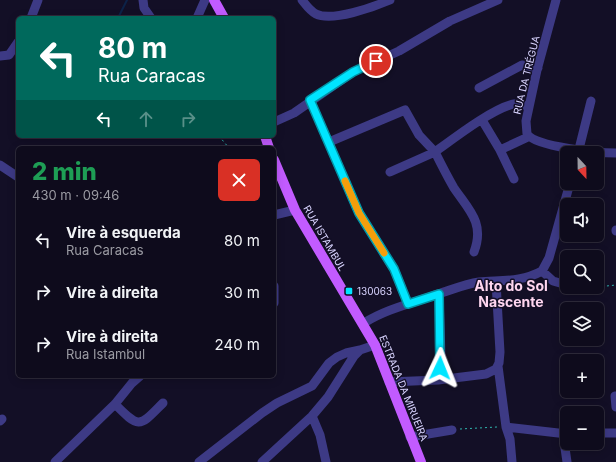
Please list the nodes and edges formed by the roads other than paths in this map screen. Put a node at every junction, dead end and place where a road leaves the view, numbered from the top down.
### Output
1 (38, 0) edge
2 (143, 0) edge
3 (205, 0) edge
4 (214, 0) edge
5 (302, 0) edge
6 (390, 0) edge
7 (498, 0) edge
8 (556, 0) edge
9 (32, 16) edge
10 (150, 16) edge
11 (199, 16) edge
12 (223, 16) edge
13 (16, 45) edge
14 (0, 56) edge
15 (538, 68) junction
16 (479, 88) dead end
17 (310, 100) junction
18 (591, 101) dead end
19 (529, 107) junction
20 (482, 120) junction
21 (276, 121) edge
22 (528, 137) junction
23 (329, 142) junction
24 (580, 146) edge
25 (560, 147) edge
26 (500, 150) junction
27 (435, 152) junction
28 (604, 153) edge
29 (616, 153) edge
30 (276, 165) edge
31 (0, 166) edge
32 (390, 172) dead end
33 (16, 176) edge
34 (514, 179) dead end
35 (568, 190) edge
36 (295, 210) junction
37 (276, 215) edge
38 (474, 252) dead end
39 (542, 271) junction
40 (496, 282) junction
41 (560, 283) edge
42 (439, 294) junction
43 (408, 304) junction
44 (364, 323) junction
45 (375, 345) junction
46 (360, 350) junction
47 (498, 366) junction
48 (138, 378) edge
49 (438, 380) junction
50 (389, 382) junction
51 (615, 396) edge
52 (163, 403) dead end
53 (115, 404) junction
54 (616, 408) edge
55 (312, 416) junction
56 (506, 427) junction
57 (452, 430) road end
58 (560, 433) edge
59 (604, 433) edge
60 (616, 433) edge
61 (410, 436) junction
62 (566, 450) edge
63 (55, 462) edge
64 (199, 462) edge
65 (262, 462) edge
66 (326, 462) edge
67 (421, 462) edge
68 (512, 462) edge
69 (567, 462) edge

1 - 9 street
2 - 10 street
3 - 11 street
4 - 12 main road
5 - 6 street
7 - 17 street
8 - 15 street, RUA DA TRÉGUA
13 - 14 street
15 - 16 street
15 - 19 street, RUA DA TRÉGUA
17 - 21 street
17 - 23 street
18 - 24 street
19 - 20 street
19 - 22 street, RUA DA TRÉGUA
20 - 26 street
20 - 27 street
22 - 25 street
22 - 26 street
23 - 27 street
23 - 43 street
26 - 34 street
27 - 32 street
27 - 38 street
28 - 29 street
30 - 36 main road, RUA ISTAMBUL
31 - 33 street
35 - 39 street
36 - 37 street
36 - 44 main road, RUA ISTAMBUL
39 - 40 street
39 - 41 street
40 - 42 street
40 - 47 street
42 - 43 street
42 - 49 street
43 - 44 street
44 - 45 main road, ESTRADA DA MIRUEIRA
45 - 46 street
45 - 50 main road, ESTRADA DA MIRUEIRA
46 - 55 street
46 - 64 street
47 - 49 street
47 - 56 street
48 - 53 street
49 - 50 street
50 - 61 main road, ESTRADA DA MIRUEIRA
51 - 54 street
52 - 53 street
53 - 63 street
55 - 65 street
55 - 66 street
56 - 58 street
56 - 68 street
57 - 61 street
59 - 60 street
61 - 67 main road, ESTRADA DA MIRUEIRA
62 - 69 street

